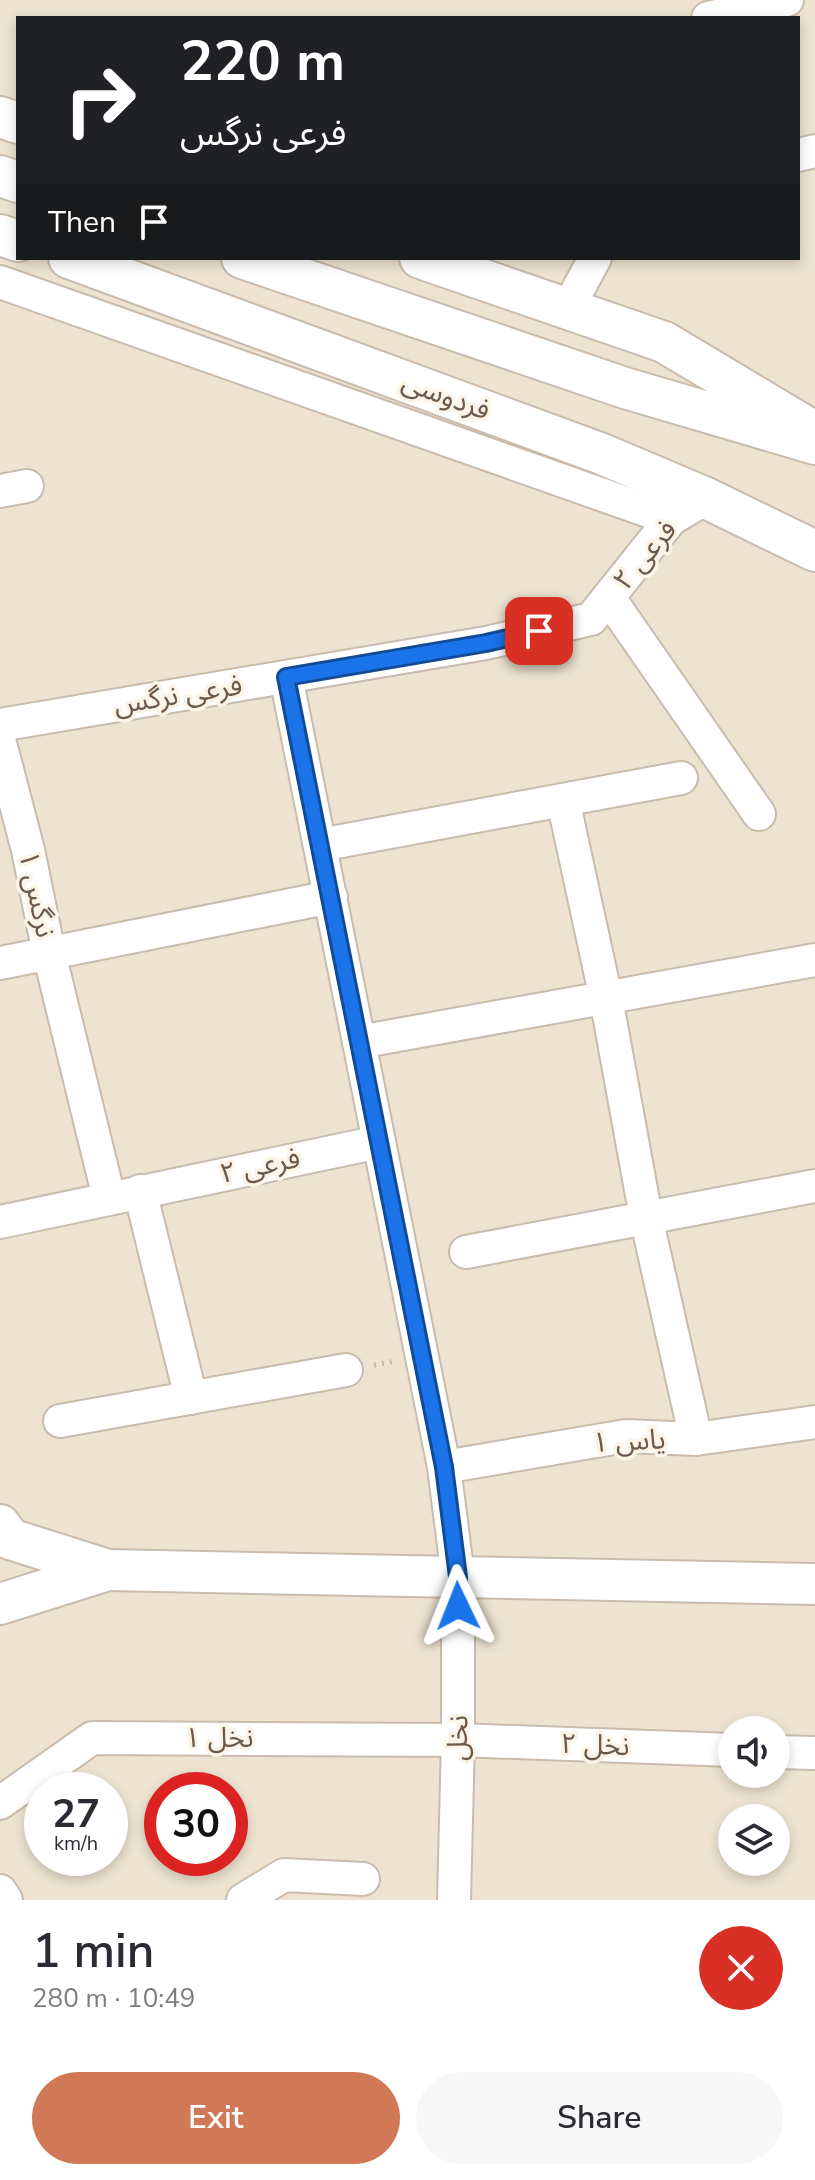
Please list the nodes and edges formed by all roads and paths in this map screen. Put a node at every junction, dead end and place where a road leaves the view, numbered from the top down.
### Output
1 (786, 0) edge
2 (717, 16) edge
3 (74, 260) edge
4 (248, 260) edge
5 (426, 260) edge
6 (594, 260) edge
7 (0, 282) edge
8 (568, 308) junction
9 (815, 432) edge
10 (815, 444) edge
11 (706, 498) junction
12 (671, 519) junction
13 (815, 551) edge
14 (600, 608) junction
15 (286, 677) junction
16 (0, 725) edge
17 (0, 743) edge
18 (681, 778) dead end
19 (563, 800) junction
20 (759, 814) dead end
21 (320, 845) junction
22 (331, 897) junction
23 (49, 953) junction
24 (815, 960) edge
25 (0, 963) edge
26 (606, 998) junction
27 (359, 1042) junction
28 (379, 1142) junction
29 (815, 1186) edge
30 (140, 1191) junction
31 (109, 1198) junction
32 (646, 1217) junction
33 (0, 1222) edge
34 (466, 1252) dead end
35 (422, 1355) junction
36 (346, 1370) joint
37 (191, 1398) junction
38 (60, 1421) dead end
39 (815, 1422) edge
40 (696, 1439) junction
41 (444, 1467) junction
42 (5, 1532) edge
43 (108, 1570) junction
44 (458, 1577) junction
45 (0, 1580) edge
46 (815, 1584) edge
47 (0, 1604) edge
48 (458, 1740) junction
49 (718, 1749) edge
50 (790, 1752) edge
51 (815, 1753) edge
52 (0, 1803) edge
53 (363, 1879) dead end
54 (0, 1891) edge
55 (6, 1900) edge
56 (243, 1900) edge
57 (454, 1900) edge

1 - 2 street
3 - 11 street, فردوسی
4 - 10 street
5 - 8 street
6 - 8 street
7 - 12 street
8 - 9 street
11 - 12 street, فرعی ۲
11 - 13 street, فردوسی
12 - 14 street, فرعی ۲
14 - 15 street, فرعی نرگس
14 - 20 street
15 - 16 street, فرعی نرگس
15 - 21 street, نخل
17 - 23 street, نرگس ۱
18 - 19 street
19 - 21 street
19 - 26 street
21 - 22 street, نخل
22 - 23 street
22 - 27 street, نخل
23 - 25 street
23 - 31 street, نرگس ۱
24 - 26 street
26 - 27 street
26 - 32 street
27 - 28 street, نخل
28 - 30 street, فرعی ۲
28 - 35 street, نخل
29 - 32 street
30 - 31 street, فرعی ۲
30 - 37 street
31 - 33 street, فرعی ۲
32 - 34 street
32 - 40 street
35 - 36 path
35 - 41 street, نخل
36 - 37 street
37 - 38 street
39 - 40 street, یاس ۱
40 - 41 street, یاس ۱
41 - 44 street, نخل
42 - 43 street
42 - 45 street
43 - 44 street
43 - 47 street
44 - 46 street
44 - 48 street, نخل
48 - 49 street, نخل ۲
48 - 52 street, نخل ۱
48 - 57 street, نخل
50 - 51 street
53 - 56 street
54 - 55 street

